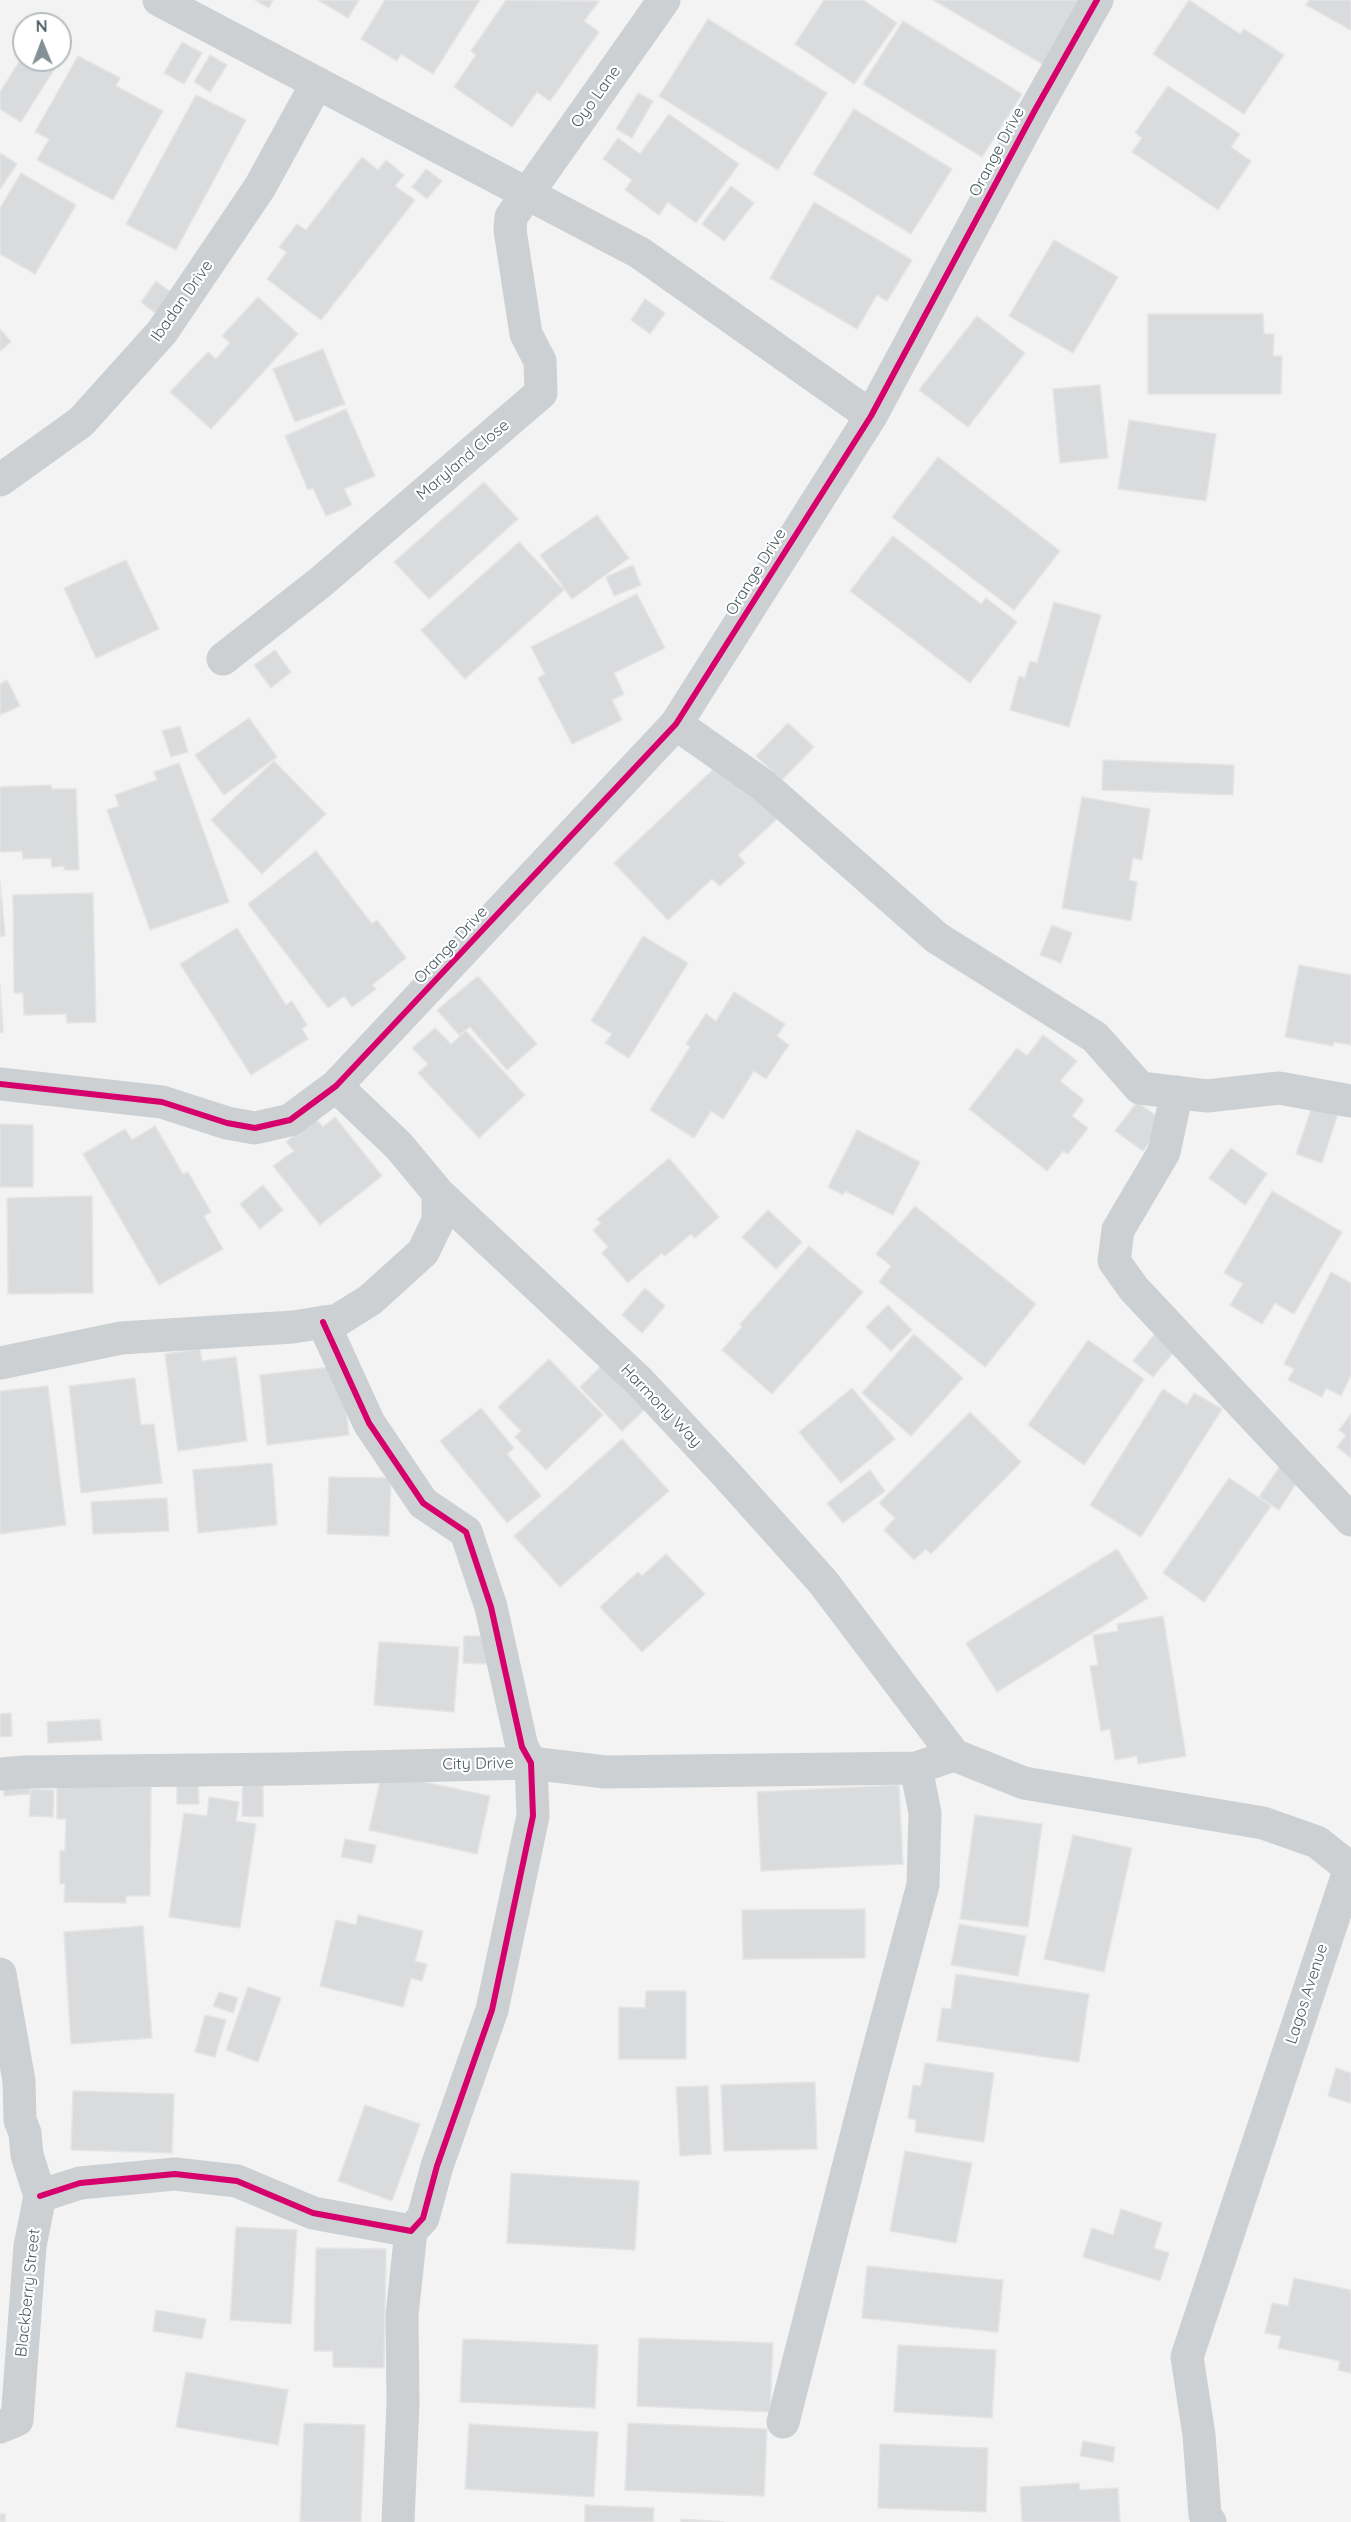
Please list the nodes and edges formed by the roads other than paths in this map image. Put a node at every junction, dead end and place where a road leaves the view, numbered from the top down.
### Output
1 (159, 0) edge
2 (664, 0) edge
3 (1097, 0) edge
4 (317, 83) junction
5 (526, 193) junction
6 (871, 416) junction
7 (0, 480) edge
8 (223, 658) dead end
9 (676, 724) junction
10 (0, 1084) edge
11 (336, 1086) junction
12 (1177, 1092) junction
13 (1351, 1101) edge
14 (438, 1193) junction
15 (323, 1322) junction
16 (0, 1364) edge
17 (1351, 1520) edge
18 (954, 1755) junction
19 (531, 1763) junction
20 (915, 1768) junction
21 (0, 1774) edge
22 (0, 1974) edge
23 (40, 2196) junction
24 (411, 2231) junction
25 (783, 2422) dead end
26 (0, 2427) edge
27 (398, 2522) edge
28 (1210, 2522) edge

1 - 4 street
2 - 5 street, Oyo Lane
3 - 6 street, Orange Drive
4 - 5 street
4 - 7 street, Ibadan Drive
5 - 6 street
5 - 8 street, Maryland Close
6 - 9 street, Orange Drive
9 - 11 street, Orange Drive
9 - 12 street
10 - 11 street, Orange Drive
11 - 14 street, Harmony Way
12 - 13 street
12 - 17 street
14 - 15 street
14 - 18 street, Harmony Way
15 - 16 street
15 - 19 street
18 - 20 street, City Drive
18 - 28 street, Lagos Avenue
19 - 20 street, City Drive
19 - 21 street, City Drive
19 - 24 street
20 - 25 street
22 - 23 street, Blackberry Street
23 - 24 street
23 - 26 street, Blackberry Street
24 - 27 street

